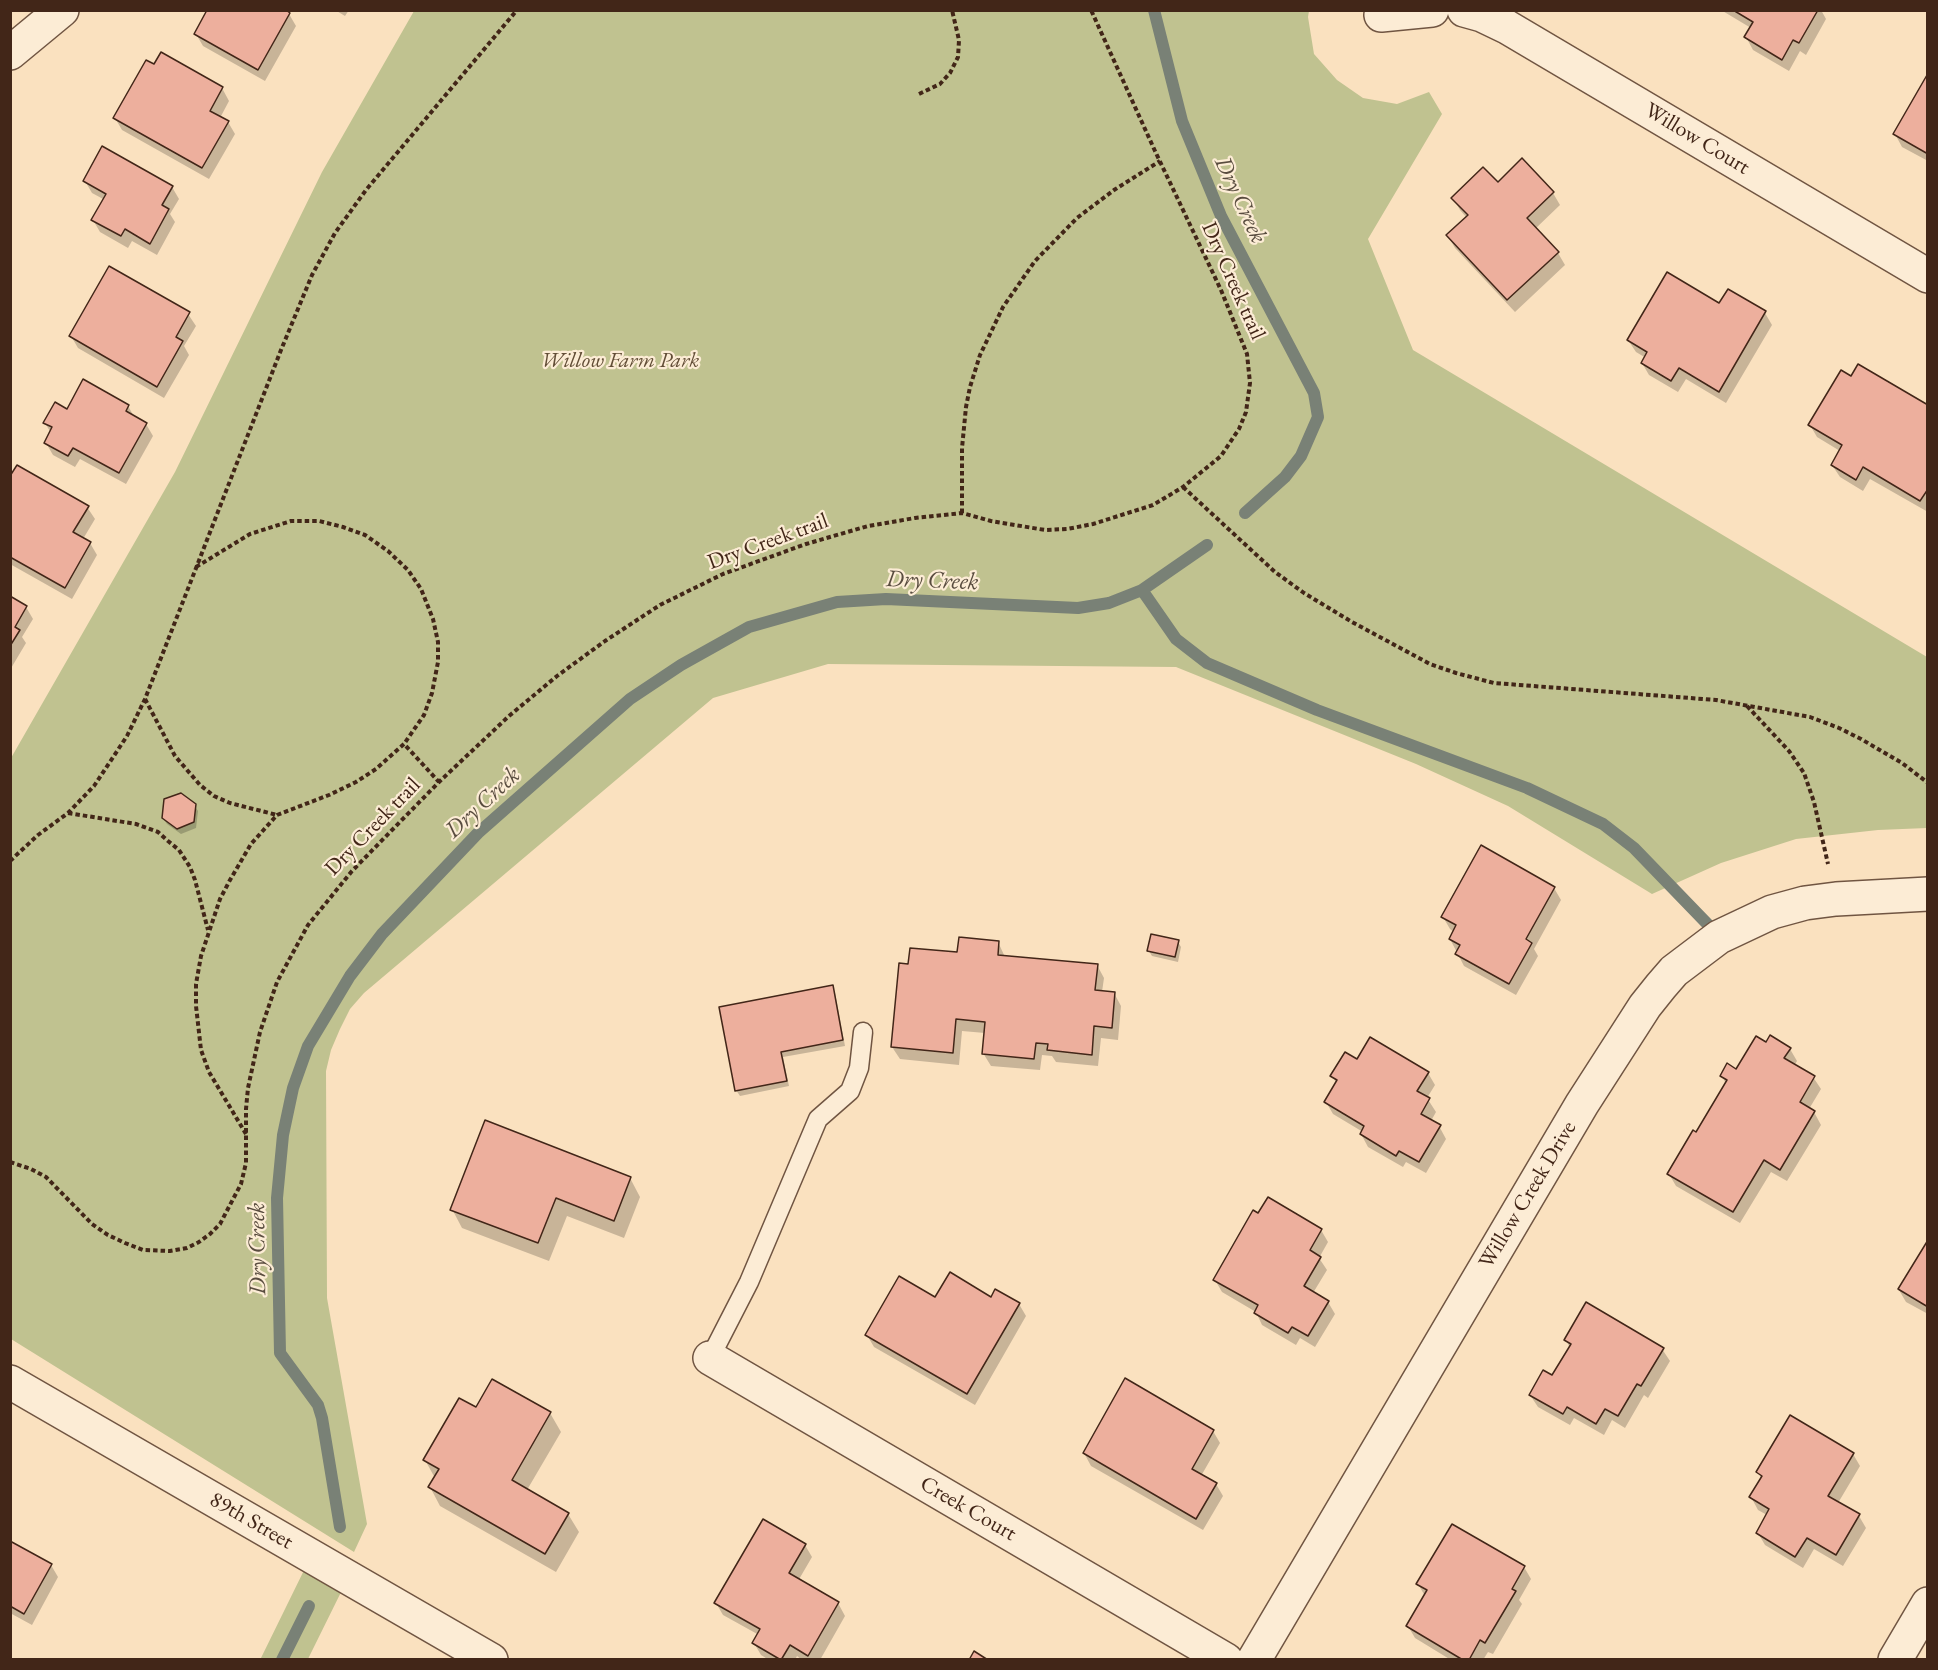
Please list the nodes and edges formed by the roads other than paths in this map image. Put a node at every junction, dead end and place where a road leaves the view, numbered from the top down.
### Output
1 (62, 10) edge
2 (1432, 10) edge
3 (1464, 10) edge
4 (1382, 15) dead end
5 (10, 53) edge
6 (1928, 276) edge
7 (1928, 894) edge
8 (863, 1032) dead end
9 (710, 1358) joint
10 (10, 1382) edge
11 (1928, 1604) edge
12 (491, 1659) edge
13 (1226, 1659) edge
14 (1254, 1659) edge
15 (1895, 1659) edge

1 - 5 street
2 - 4 street
3 - 6 street, Willow Court
7 - 14 street, Willow Creek Drive
8 - 9 lane
9 - 13 street, Creek Court
10 - 12 street, 89th Street
11 - 15 street

